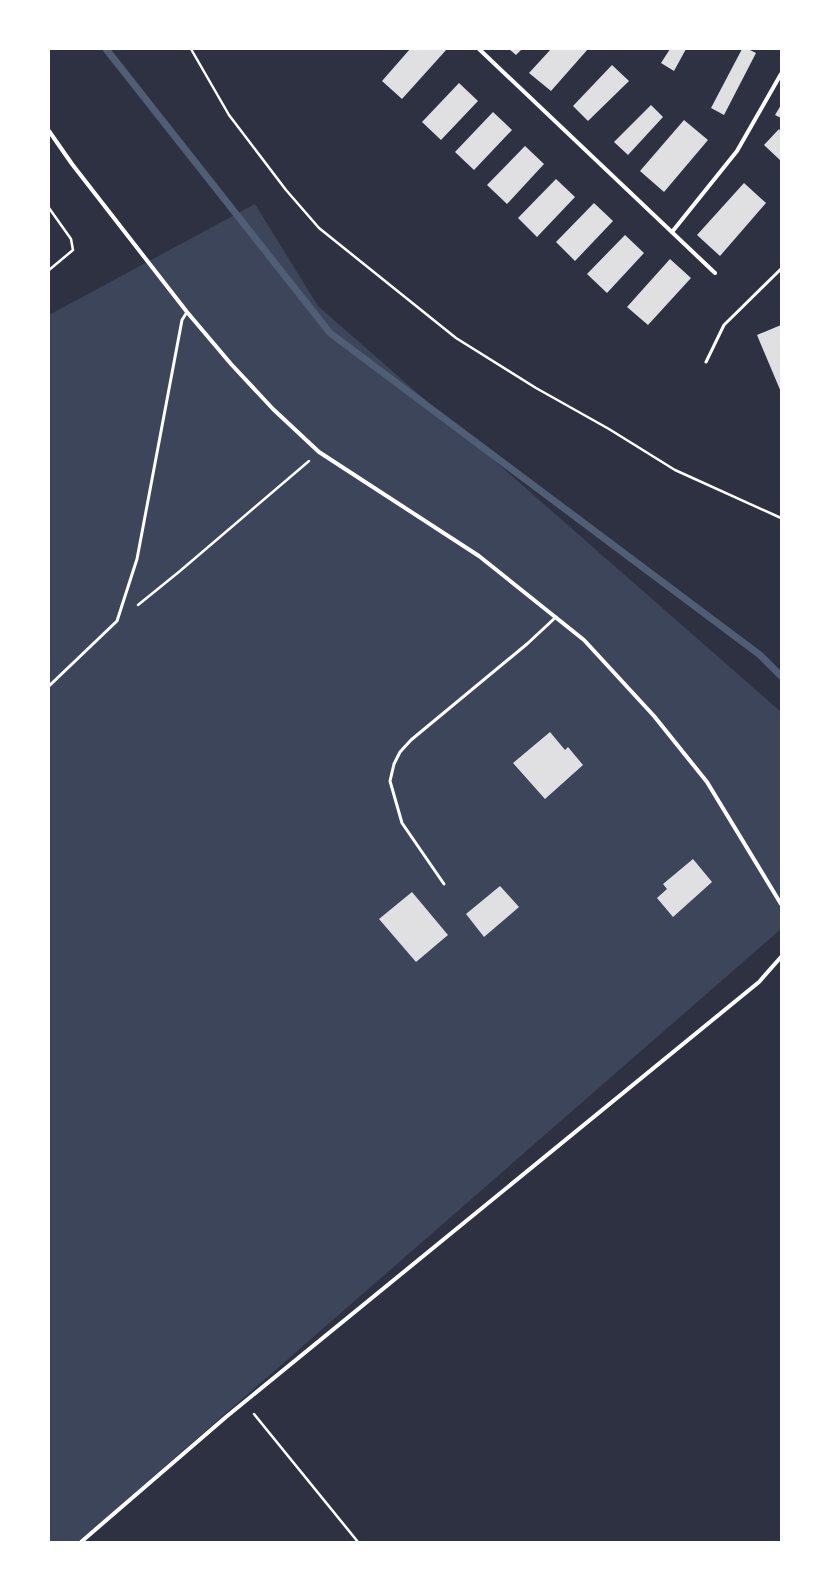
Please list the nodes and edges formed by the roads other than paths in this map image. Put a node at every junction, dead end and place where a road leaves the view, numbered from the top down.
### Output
1 (479, 49) edge
2 (781, 74) edge
3 (49, 132) edge
4 (672, 232) junction
5 (781, 269) edge
6 (715, 273) dead end
7 (186, 312) junction
8 (706, 362) dead end
9 (556, 617) junction
10 (49, 686) edge
11 (444, 884) dead end
12 (781, 904) edge
13 (781, 957) edge
14 (81, 1542) edge

1 - 4 street
2 - 4 street
3 - 7 street
4 - 6 street
5 - 8 lane
7 - 9 street
7 - 10 lane
9 - 11 lane
9 - 12 street
13 - 14 street

